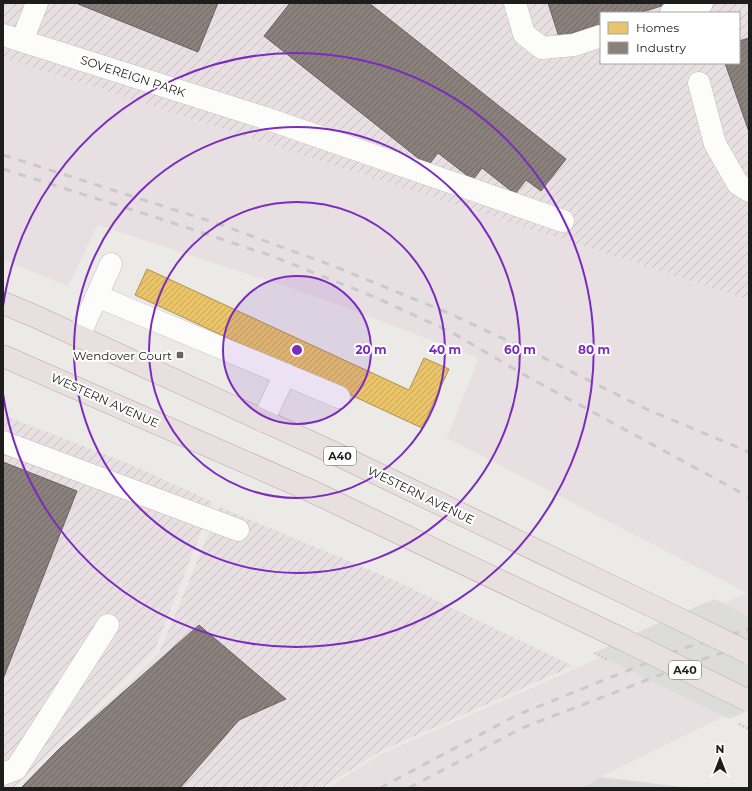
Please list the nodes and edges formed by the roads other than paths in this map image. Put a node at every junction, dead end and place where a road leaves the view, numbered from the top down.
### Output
1 (37, 3) edge
2 (515, 3) edge
3 (702, 3) edge
4 (674, 12) edge
5 (600, 36) edge
6 (12, 38) edge
7 (699, 83) dead end
8 (749, 191) edge
9 (563, 221) dead end
10 (111, 264) dead end
11 (98, 296) junction
12 (3, 303) edge
13 (79, 336) junction
14 (3, 356) edge
15 (285, 374) junction
16 (339, 397) dead end
17 (263, 421) junction
18 (3, 442) edge
19 (238, 530) dead end
20 (108, 625) dead end
21 (749, 653) edge
22 (749, 701) edge
23 (3, 774) edge

1 - 6 street
2 - 5 street
3 - 4 street
6 - 9 street, SOVEREIGN PARK
7 - 8 street
10 - 11 street
11 - 13 street
11 - 15 street
12 - 13 highway, WESTERN AVENUE / A40
13 - 17 highway, WESTERN AVENUE / A40
14 - 22 highway, WESTERN AVENUE / A40, bridge
15 - 16 street
15 - 17 street
17 - 21 highway, WESTERN AVENUE / A40, bridge
18 - 19 street
20 - 23 street

